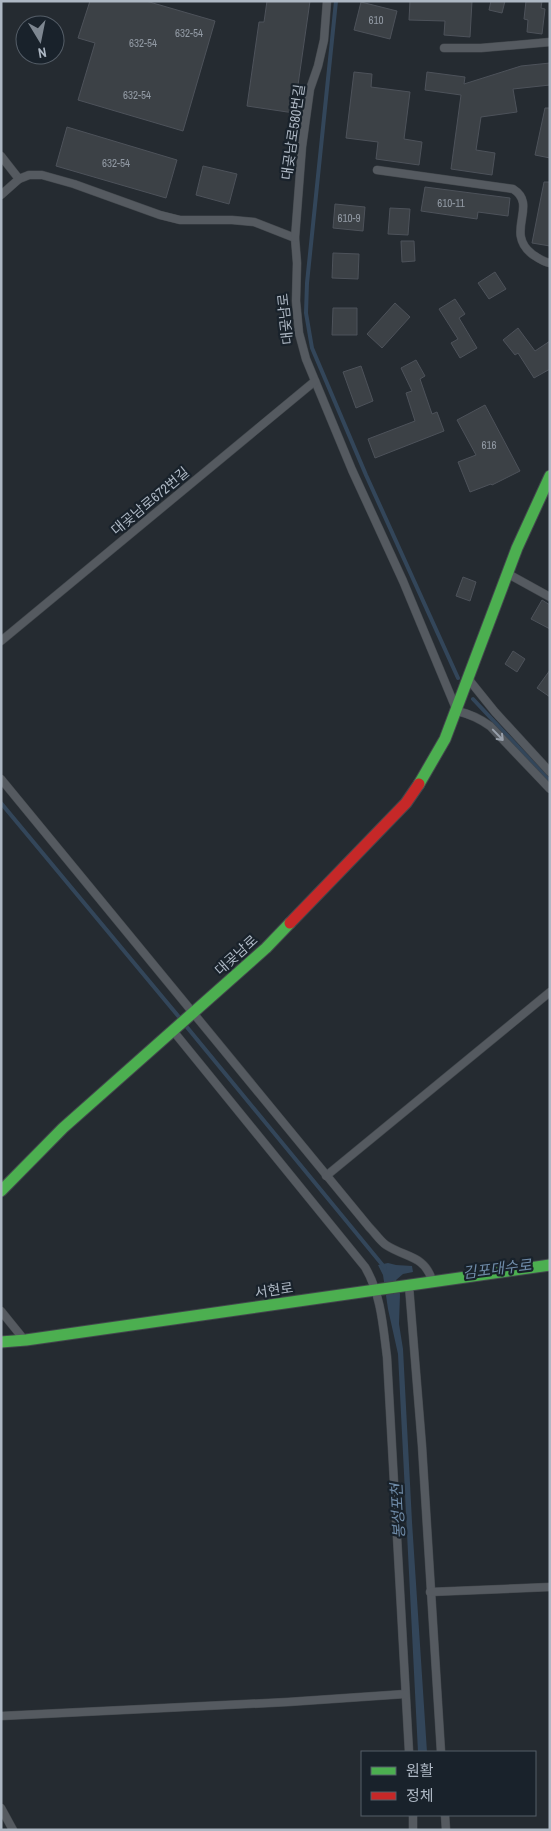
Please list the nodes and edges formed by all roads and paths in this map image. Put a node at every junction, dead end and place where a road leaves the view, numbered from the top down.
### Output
1 (327, 1) edge
2 (550, 42) edge
3 (444, 48) dead end
4 (1, 156) edge
5 (377, 170) dead end
6 (19, 179) junction
7 (1, 195) edge
8 (295, 238) junction
9 (550, 263) edge
10 (314, 381) junction
11 (550, 476) edge
12 (508, 574) junction
13 (550, 597) edge
14 (1, 641) edge
15 (469, 679) junction
16 (457, 711) junction
17 (550, 772) edge
18 (1, 780) edge
19 (550, 789) edge
20 (550, 992) edge
21 (192, 1015) junction
22 (175, 1029) junction
23 (326, 1176) junction
24 (1, 1191) edge
25 (550, 1265) edge
26 (433, 1282) junction
27 (408, 1286) junction
28 (379, 1290) junction
29 (1, 1311) edge
30 (26, 1340) junction
31 (1, 1342) edge
32 (550, 1587) edge
33 (430, 1592) junction
34 (406, 1694) junction
35 (1, 1716) edge
36 (409, 1751) edge
37 (441, 1751) edge
38 (1, 1808) edge
39 (413, 1816) edge
40 (445, 1816) edge
41 (13, 1830) edge
42 (413, 1830) edge
43 (446, 1830) edge

1 - 8 lane, 대곶남로580번길
2 - 3 lane
4 - 6 lane
5 - 9 lane
6 - 7 lane
6 - 8 lane
8 - 10 lane, 대곶남로
10 - 14 lane, 대곶남로672번길
10 - 16 lane, 대곶남로
11 - 12 street, 대곶남로
12 - 13 lane
12 - 15 street, 대곶남로
15 - 16 street, 대곶남로
15 - 17 lane
16 -> 19 lane
16 - 21 street, 대곶남로
18 - 21 lane
20 - 23 lane
21 - 22 street, 대곶남로
21 - 23 lane
22 - 24 street, 대곶남로
22 - 28 lane
23 - 26 lane
25 - 26 street, 서현로
26 - 27 street, 서현로
27 - 28 street, 서현로
27 - 33 lane
28 - 30 street, 서현로
28 - 34 lane
29 - 30 lane
30 - 31 street, 서현로
32 - 33 lane
33 - 37 lane
34 - 35 lane
34 - 36 lane
38 - 41 lane
39 - 42 lane
40 - 43 lane

